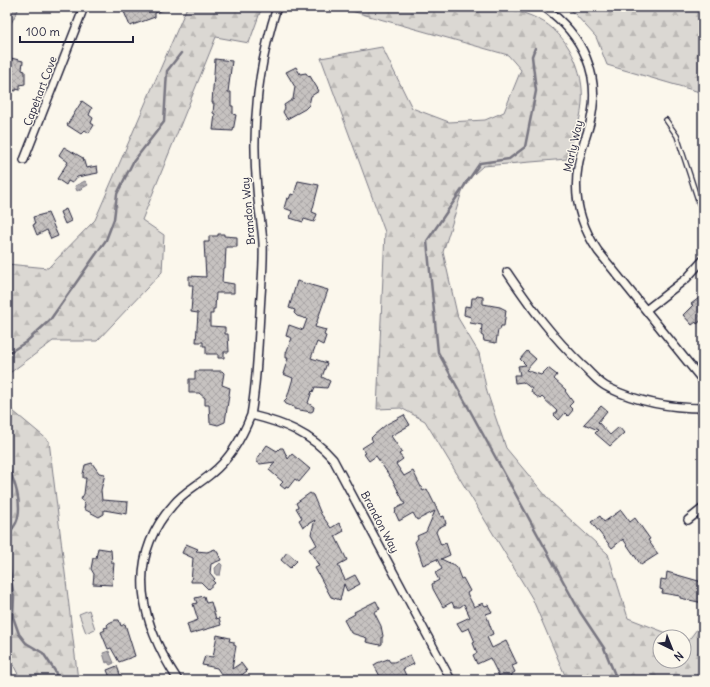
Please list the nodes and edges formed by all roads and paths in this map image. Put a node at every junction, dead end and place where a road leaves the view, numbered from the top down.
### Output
1 (84, 7) edge
2 (277, 7) edge
3 (544, 7) edge
4 (666, 120) dead end
5 (24, 160) dead end
6 (703, 209) edge
7 (703, 260) edge
8 (507, 272) dead end
9 (646, 310) junction
10 (703, 380) edge
11 (703, 408) edge
12 (251, 415) junction
13 (703, 508) edge
14 (688, 520) dead end
15 (178, 680) edge
16 (451, 680) edge

1 - 5 street, Capehart Cove
2 - 12 street, Brandon Way
3 - 9 street, Marly Way
4 - 6 lane
7 - 9 street
8 - 11 street
9 - 10 street, Marly Way
12 - 15 street, Brandon Way
12 - 16 street, Brandon Way
13 - 14 street

